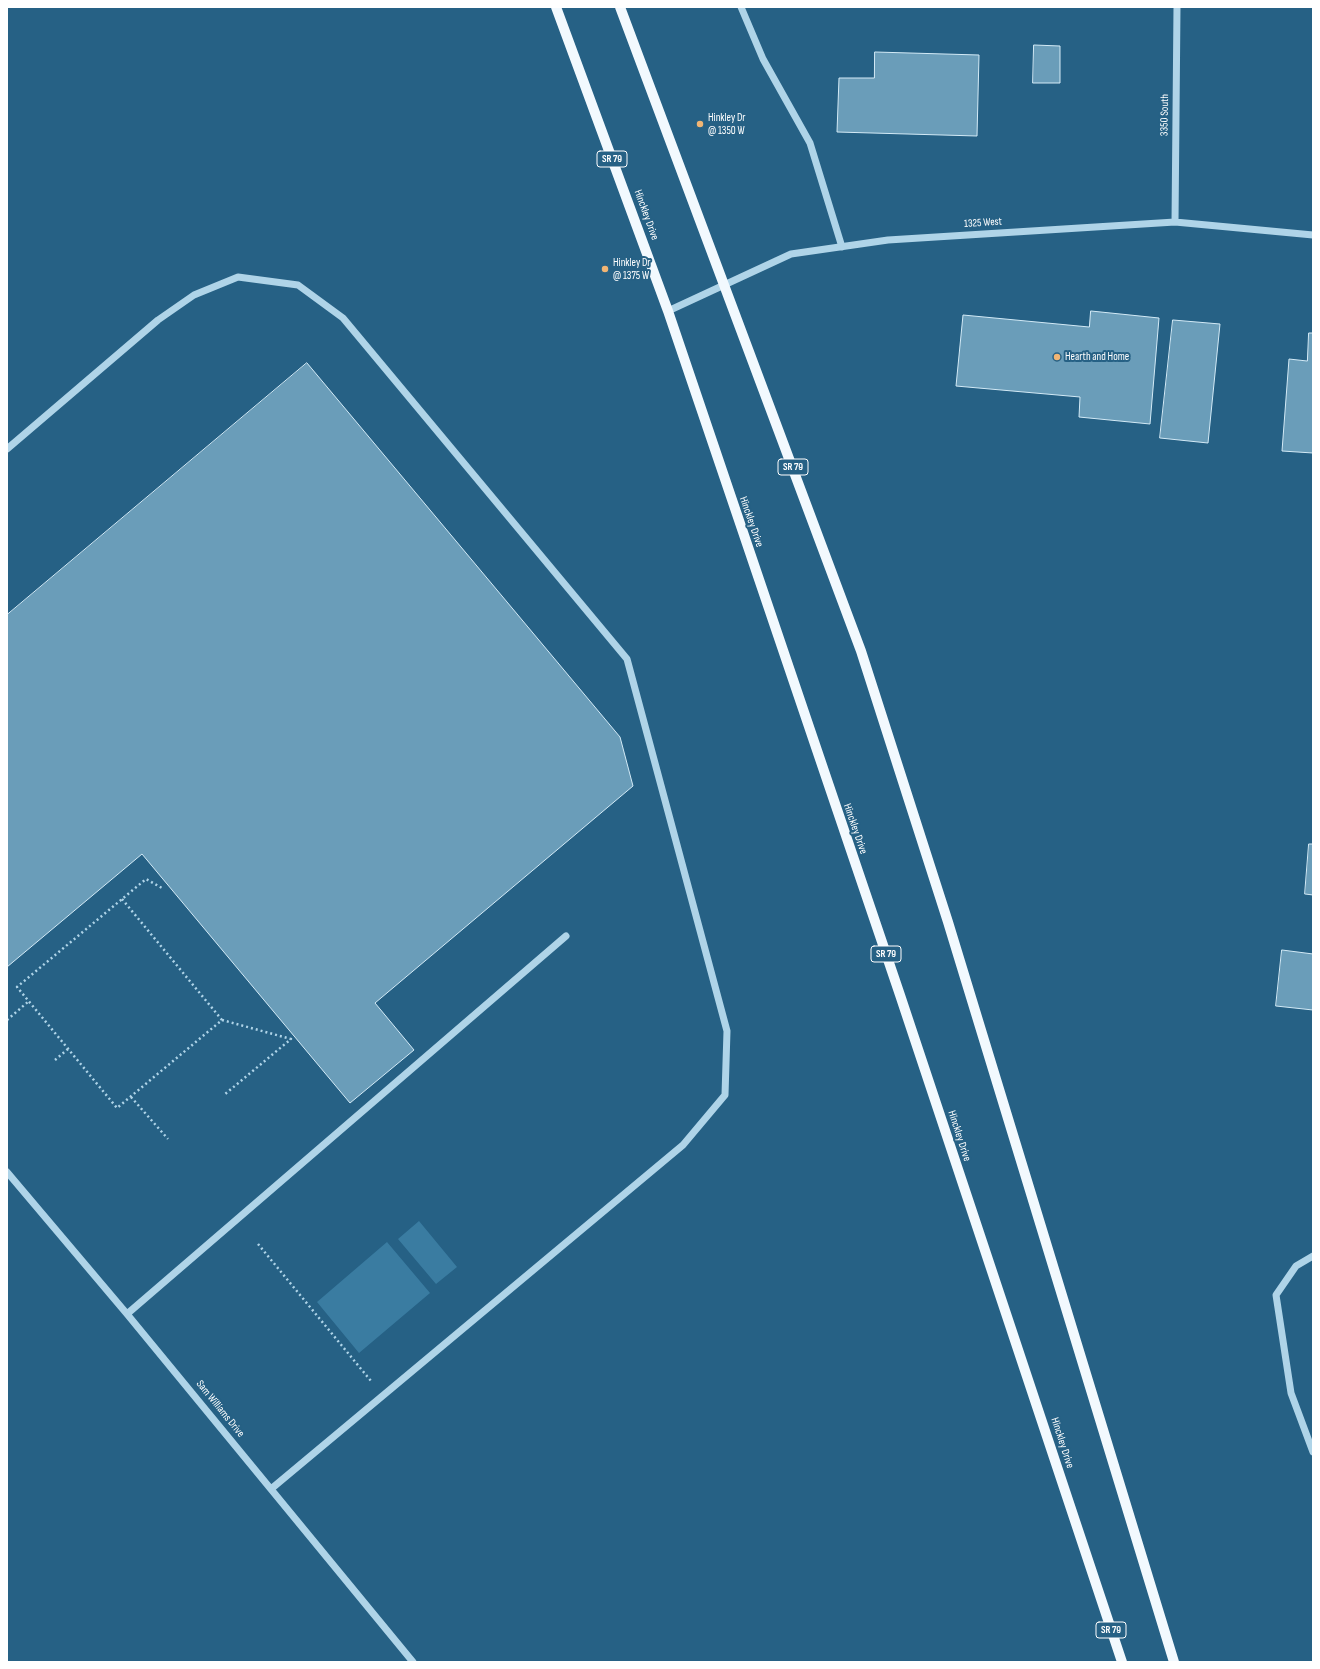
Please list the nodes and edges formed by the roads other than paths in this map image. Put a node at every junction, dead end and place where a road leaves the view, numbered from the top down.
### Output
1 (556, 7) edge
2 (620, 7) edge
3 (742, 7) edge
4 (1177, 7) edge
5 (1174, 222) junction
6 (1313, 235) edge
7 (842, 247) junction
8 (725, 284) junction
9 (668, 311) junction
10 (7, 448) edge
11 (566, 936) dead end
12 (7, 1172) edge
13 (1313, 1256) edge
14 (127, 1314) junction
15 (1313, 1452) edge
16 (271, 1489) junction
17 (413, 1662) edge
18 (1122, 1662) edge
19 (1174, 1662) edge

1 - 9 main road, Hinckley Drive / SR 79
2 - 8 main road, SR 79
3 - 7 street
4 - 5 street, 3350 South
5 - 6 street, 1325 West
5 - 7 street, 1325 West
7 - 8 street, 1325 West
8 - 9 street, 1325 West
8 - 19 main road, SR 79
9 - 18 main road, Hinckley Drive / SR 79
10 - 16 street
11 - 14 street
12 - 14 street, Sam Williams Drive
13 - 15 street
14 - 16 street, Sam Williams Drive
16 - 17 street, Sam Williams Drive

